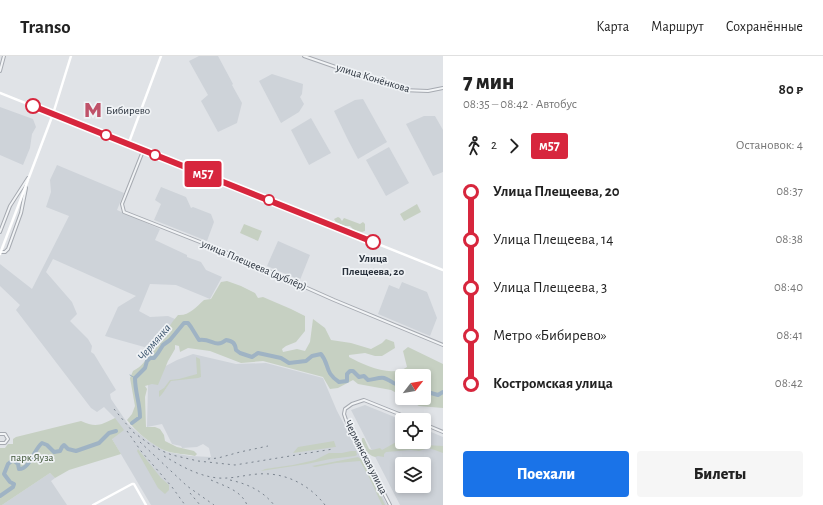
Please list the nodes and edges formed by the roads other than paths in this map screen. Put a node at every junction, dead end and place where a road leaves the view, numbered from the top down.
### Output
1 (4, 56) edge
2 (71, 56) edge
3 (160, 56) edge
4 (304, 56) edge
5 (0, 71) edge
6 (443, 88) edge
7 (0, 93) edge
8 (53, 114) junction
9 (128, 145) junction
10 (144, 151) junction
11 (30, 170) junction
12 (28, 178) junction
13 (0, 232) edge
14 (0, 253) edge
15 (443, 270) edge
16 (443, 345) edge
17 (396, 413) edge
18 (431, 427) edge
19 (443, 432) edge
20 (0, 434) edge
21 (0, 443) edge
22 (93, 505) edge
23 (145, 505) edge
24 (390, 505) edge

1 - 5 street
2 - 8 main road
3 - 9 main road
4 - 6 street, улица Конёнкова
7 - 8 main road
8 - 9 main road
8 - 11 main road
9 - 10 main road
10 - 15 main road
10 - 16 street, улица Плещеева (дублёр)
11 - 12 main road
11 - 14 street
12 - 13 street
12 - 14 main road, bridge
17 - 24 street, Чермянская улица
18 - 19 street
20 - 21 street
22 - 23 main road

